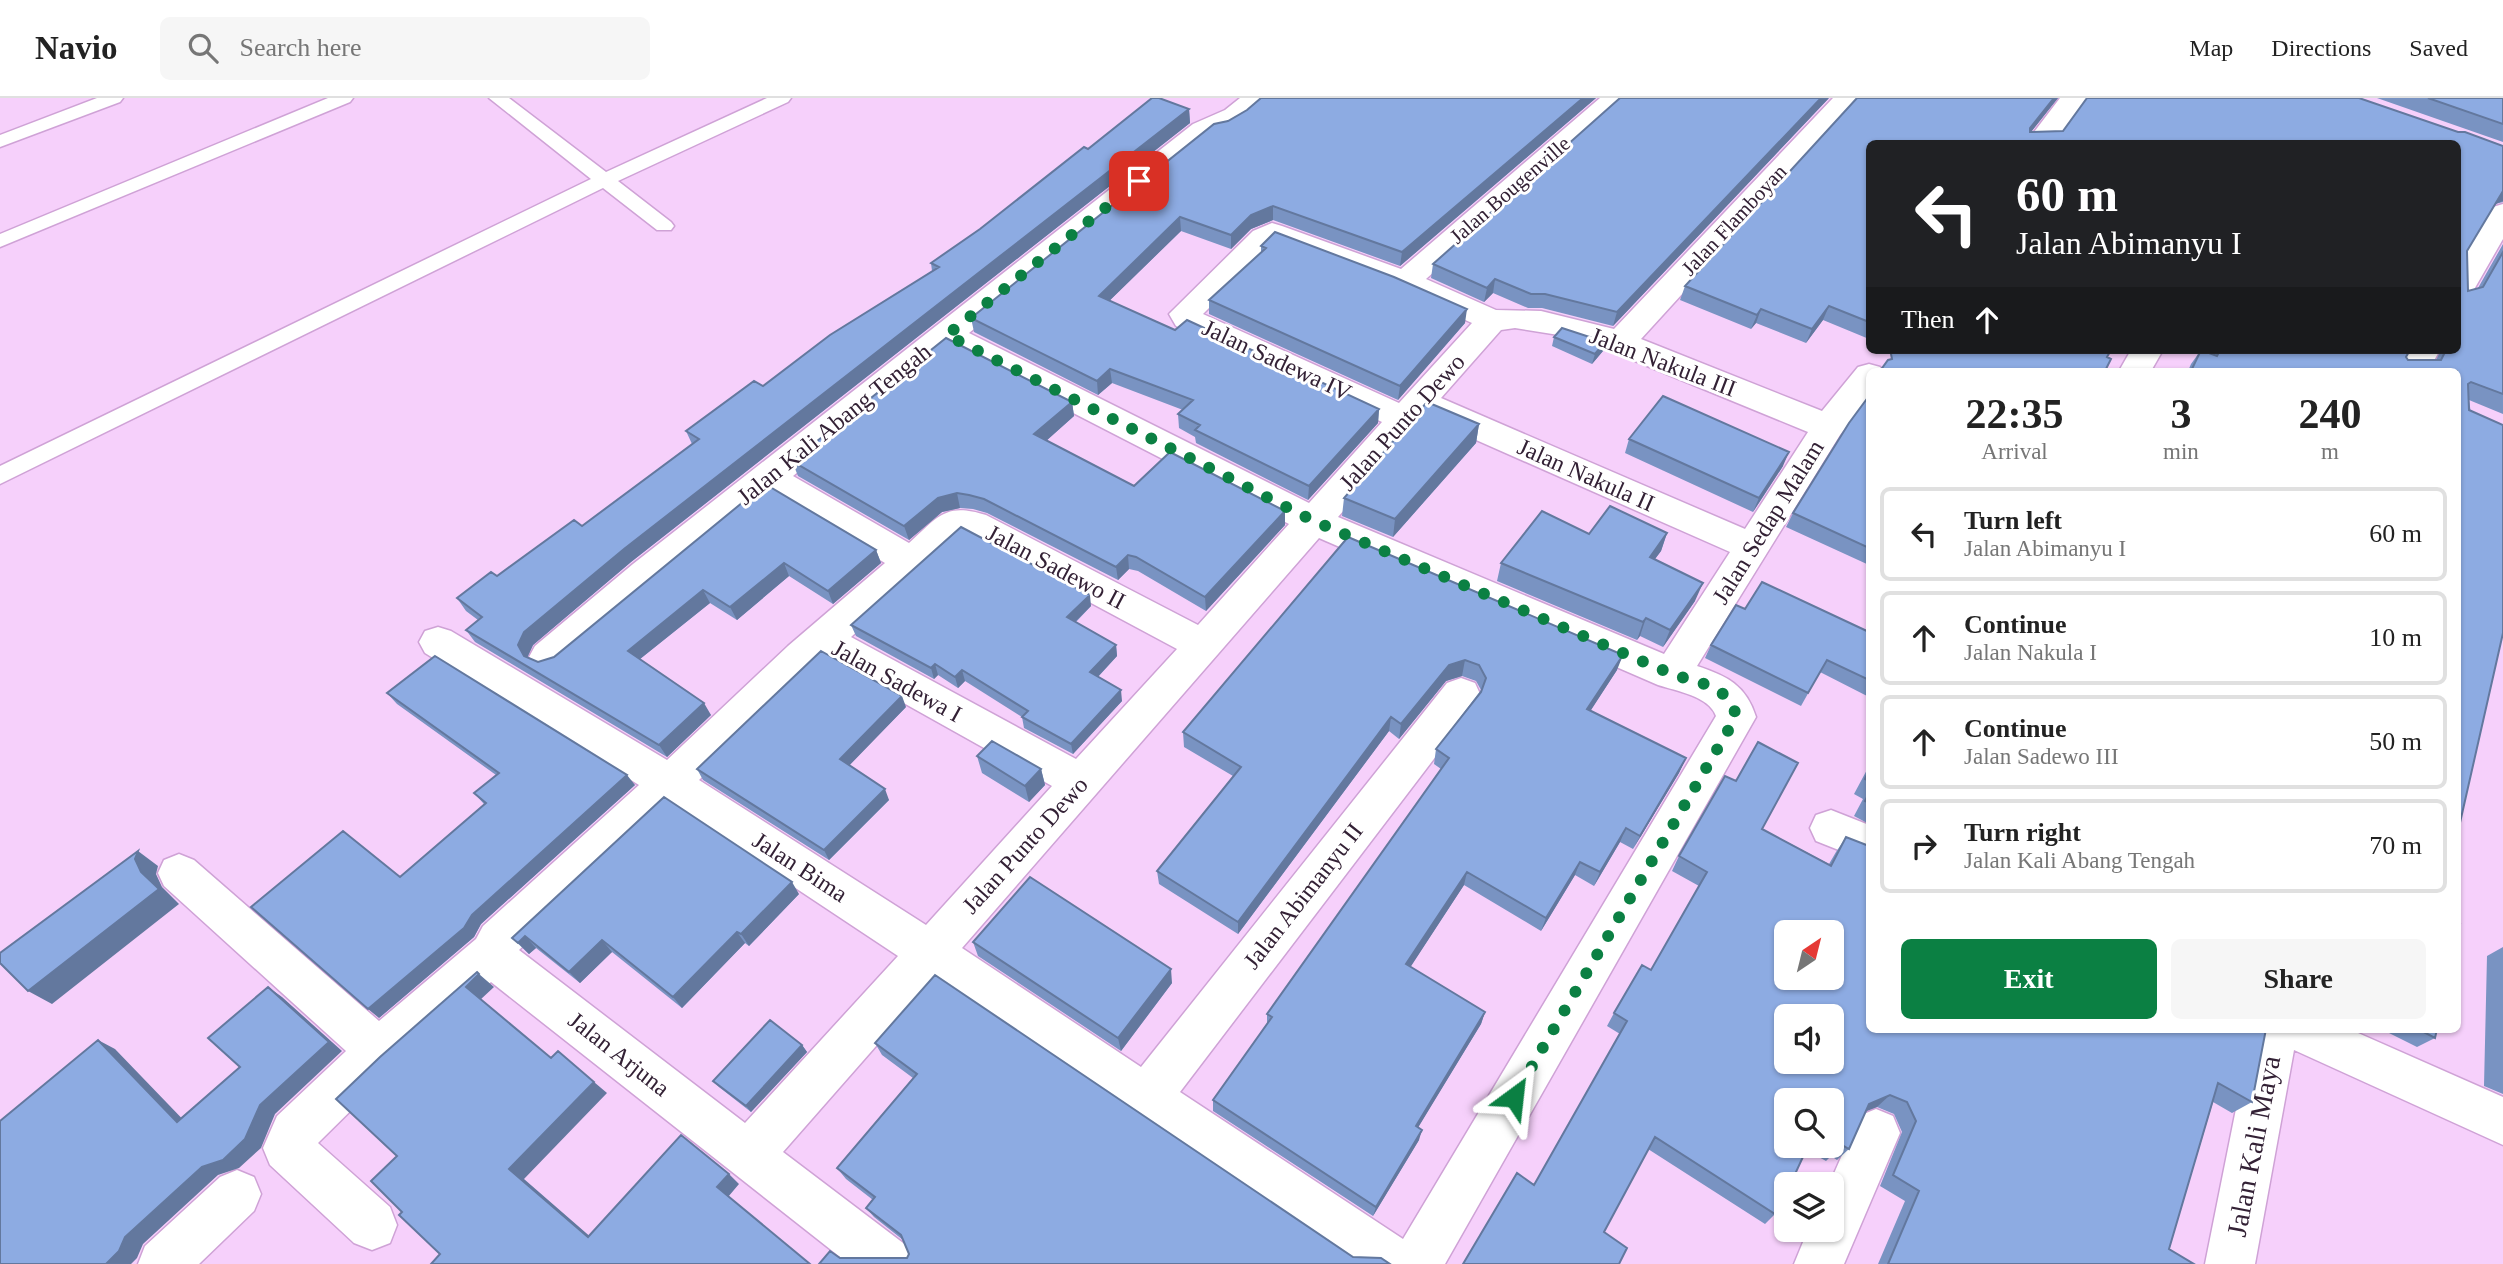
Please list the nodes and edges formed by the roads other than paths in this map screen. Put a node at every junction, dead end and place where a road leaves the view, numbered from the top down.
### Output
1 (114, 98) edge
2 (344, 98) edge
3 (498, 98) edge
4 (782, 98) edge
5 (1256, 98) edge
6 (1616, 98) edge
7 (1848, 98) edge
8 (2074, 98) edge
9 (2041, 139) edge
10 (0, 141) edge
11 (606, 180) junction
12 (2503, 213) edge
13 (664, 226) dead end
14 (0, 241) edge
15 (1405, 281) junction
16 (2461, 286) edge
17 (1492, 320) junction
18 (947, 335) junction
19 (1620, 342) junction
20 (1866, 378) edge
21 (1412, 410) junction
22 (1828, 427) junction
23 (0, 477) edge
24 (768, 477) junction
25 (1314, 521) junction
26 (1752, 547) junction
27 (915, 558) junction
28 (823, 640) junction
29 (438, 642) dead end
30 (1203, 645) junction
31 (548, 657) edge
32 (1672, 674) junction
33 (1461, 694) dead end
34 (1081, 782) junction
35 (670, 783) junction
36 (1831, 828) dead end
37 (1866, 843) edge
38 (179, 873) dead end
39 (930, 952) junction
40 (492, 953) junction
41 (2273, 1033) edge
42 (2307, 1033) edge
43 (379, 1051) junction
44 (1146, 1098) junction
45 (2503, 1121) edge
46 (1877, 1133) dead end
47 (749, 1154) junction
48 (236, 1194) dead end
49 (372, 1225) dead end
50 (163, 1264) edge
51 (889, 1264) edge
52 (1396, 1264) edge
53 (1417, 1264) edge
54 (1819, 1264) edge
55 (2231, 1264) edge

1 - 10 lane
2 - 14 lane
3 - 11 lane
4 - 11 lane
5 - 18 street, Jalan Kali Abang Tengah
6 - 15 street, Jalan Bougenville
7 - 19 street, Jalan Flamboyan
8 - 9 street
11 - 13 lane
11 - 23 lane
12 - 16 street
15 - 17 street
15 - 21 street, Jalan Sadewa IV
17 - 19 street, Jalan Nakula III
17 - 21 street, Jalan Punto Dewo
18 - 24 street, Jalan Kali Abang Tengah
18 - 25 street
19 - 22 street, Jalan Nakula III
20 - 22 street, Jalan Sedap Malam
21 - 25 street, Jalan Punto Dewo
21 - 26 street, Jalan Nakula II
22 - 26 street, Jalan Sedap Malam
24 - 27 street
24 - 31 street, Jalan Kali Abang Tengah
25 - 30 street, Jalan Punto Dewo
25 - 32 street
26 - 32 street, Jalan Sedap Malam
27 - 28 street, Jalan Sadewo II
27 - 30 street, Jalan Sadewo II
28 - 34 street, Jalan Sadewa I
28 - 35 street, Jalan Sadewa I
29 - 35 street, Jalan Bima
30 - 34 street, Jalan Punto Dewo
32 - 53 street
33 - 44 street, Jalan Abimanyu II
34 - 39 street, Jalan Punto Dewo
35 - 39 street, Jalan Bima
35 - 40 street, Jalan Sadewa I
36 - 37 street
38 - 43 street
39 - 44 street
39 - 47 street
40 - 43 street, Jalan Sadewa I
40 - 47 street, Jalan Arjuna
41 - 55 street, Jalan Kali Maya
42 - 45 street
43 - 49 street, Jalan Sadewa I
44 - 52 street
46 - 54 street
47 - 51 street, Jalan Arjuna
48 - 50 street

